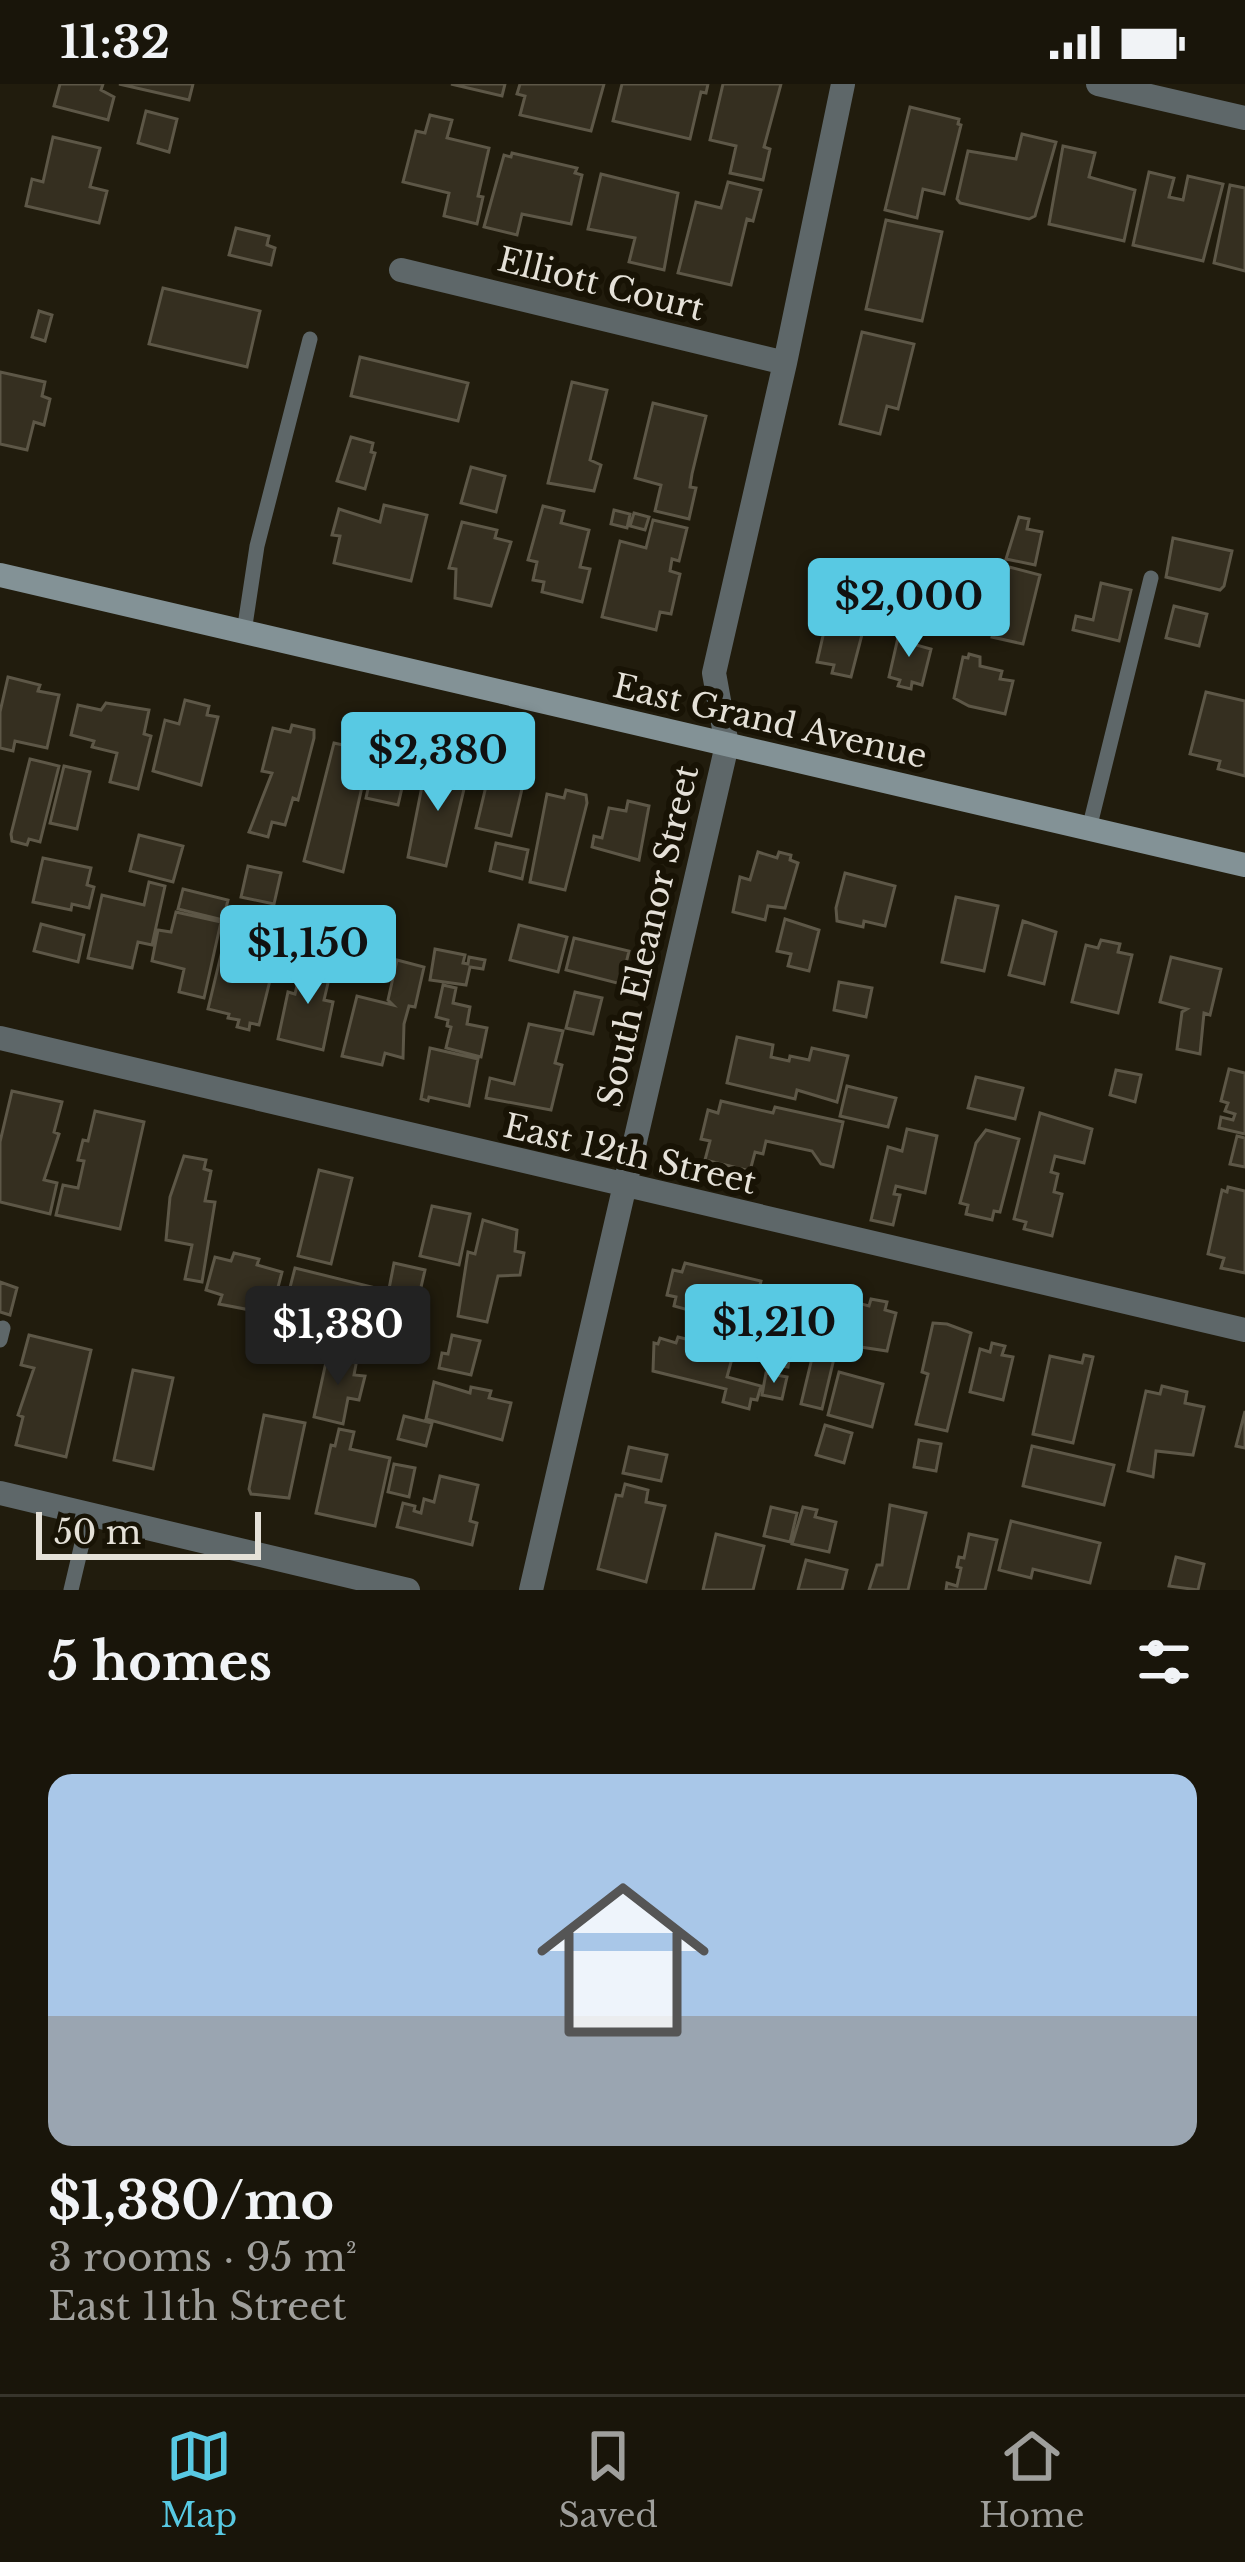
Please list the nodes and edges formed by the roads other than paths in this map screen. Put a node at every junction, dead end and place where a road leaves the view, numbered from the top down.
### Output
1 (843, 84) edge
2 (1098, 84) edge
3 (1245, 118) edge
4 (401, 270) dead end
5 (310, 339) dead end
6 (785, 363) junction
7 (0, 575) edge
8 (1151, 578) dead end
9 (244, 632) junction
10 (727, 745) junction
11 (1089, 829) junction
12 (1245, 865) edge
13 (0, 1038) edge
14 (622, 1186) junction
15 (1245, 1330) edge
16 (0, 1493) edge
17 (89, 1514) junction
18 (71, 1590) edge
19 (408, 1590) edge
20 (531, 1590) edge

1 - 6 street, South Eleanor Street
2 - 3 street
4 - 6 street, Elliott Court
5 - 9 lane
6 - 10 street, South Eleanor Street
7 - 9 street, East Grand Avenue
8 - 11 lane
9 - 10 street, East Grand Avenue
10 - 11 street, East Grand Avenue
10 - 14 street, South Eleanor Street
11 - 12 street, East Grand Avenue
13 - 14 street, East 12th Street
14 - 15 street, East 12th Street
14 - 20 street, South Eleanor Street
16 - 17 street
17 - 18 lane
17 - 19 street

